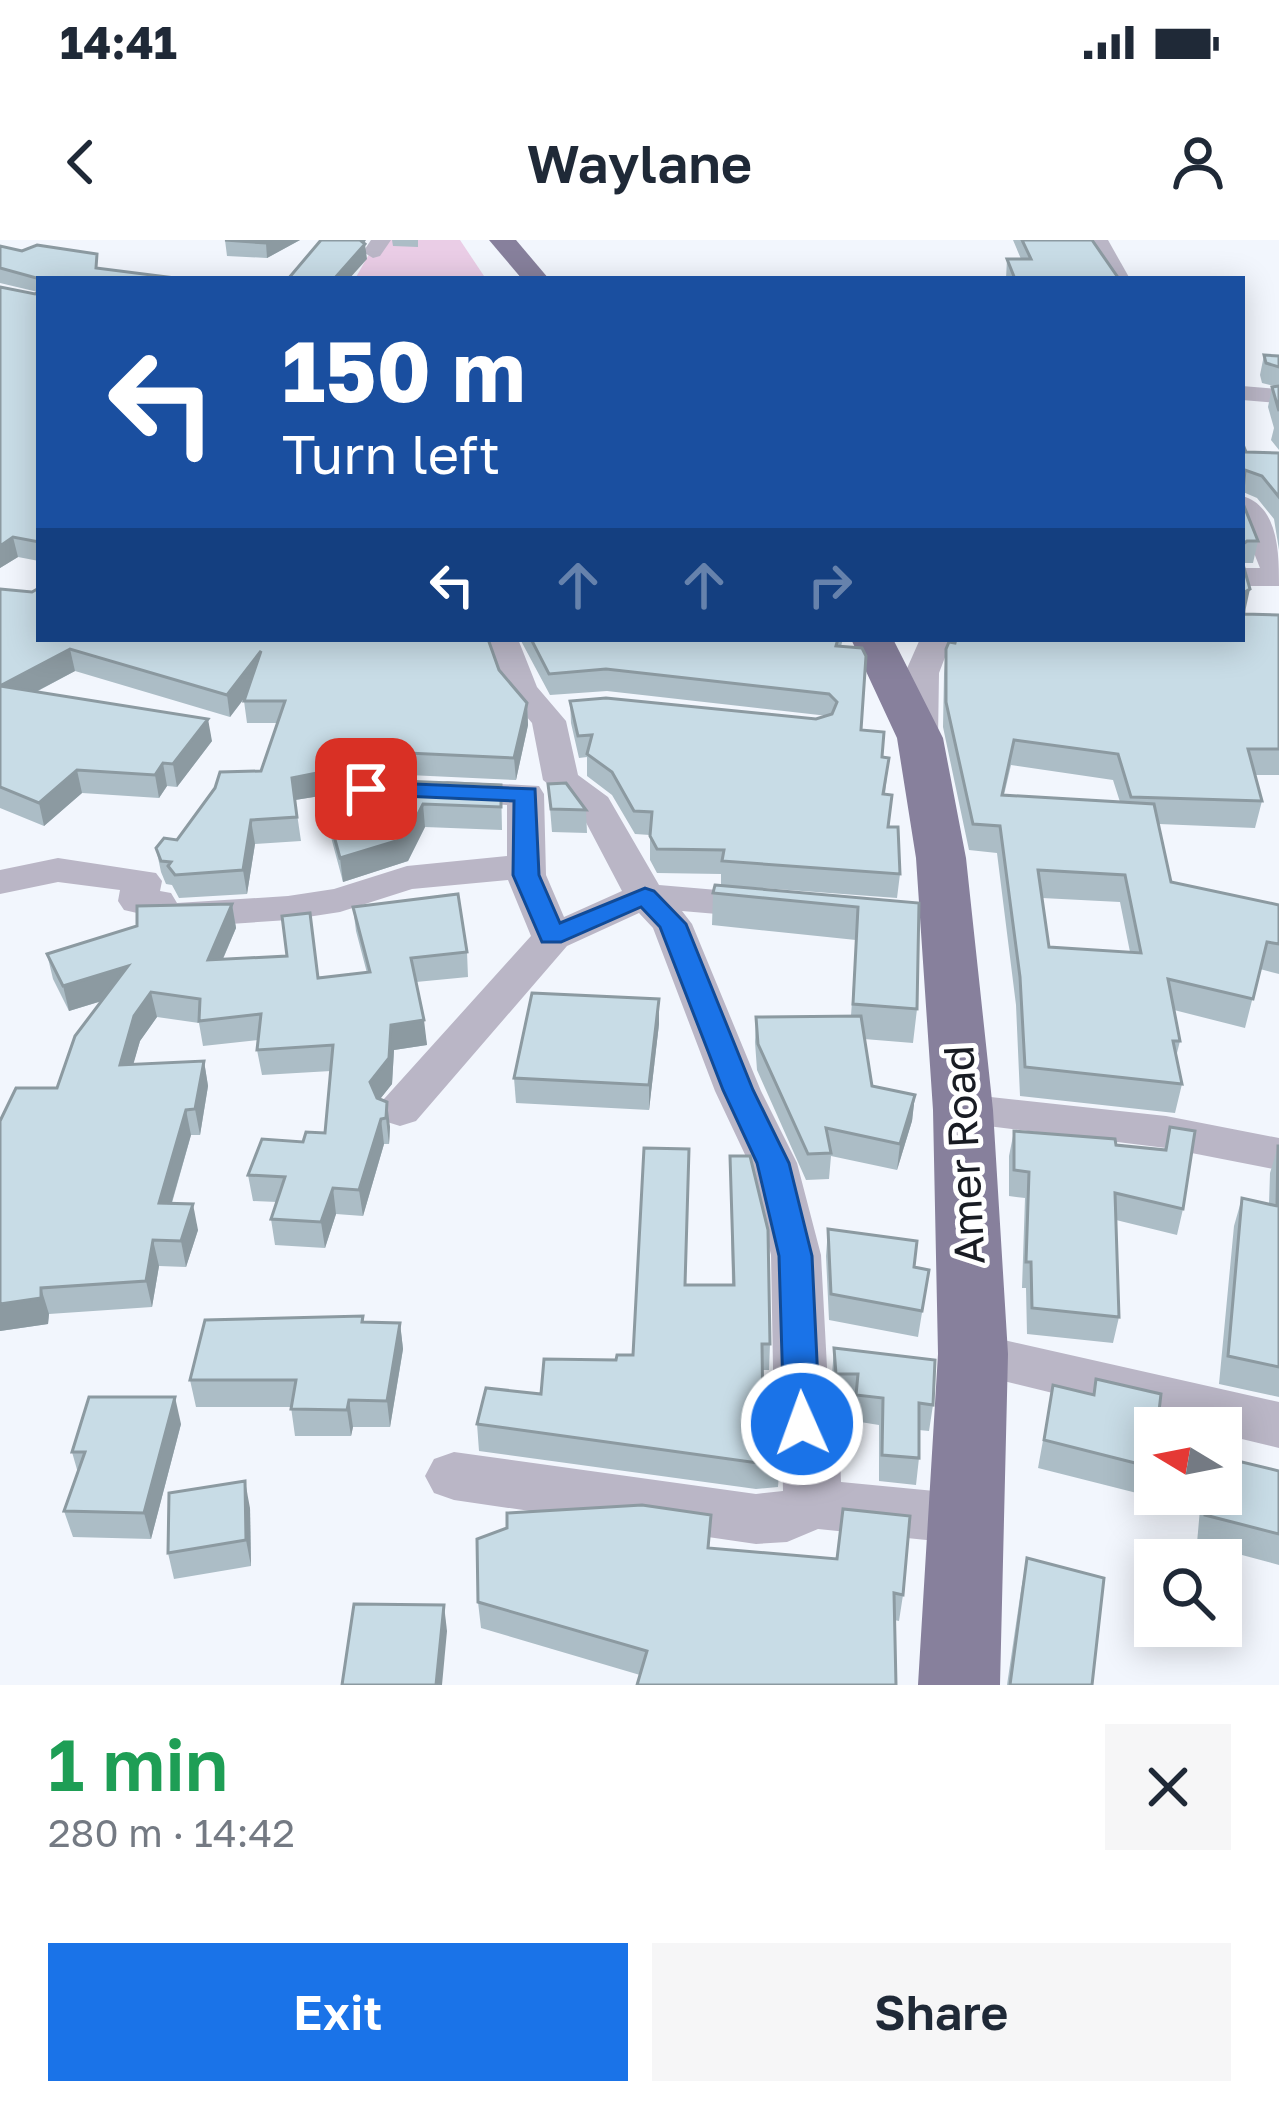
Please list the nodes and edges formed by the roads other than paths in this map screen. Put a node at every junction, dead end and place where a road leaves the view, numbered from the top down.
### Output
1 (502, 240) edge
2 (1098, 240) edge
3 (533, 276) edge
4 (1118, 276) edge
5 (1245, 392) edge
6 (1279, 396) edge
7 (1260, 518) edge
8 (1245, 577) edge
9 (503, 642) edge
10 (873, 642) edge
11 (935, 642) edge
12 (585, 706) edge
13 (536, 711) junction
14 (920, 738) junction
15 (412, 790) edge
16 (526, 866) junction
17 (0, 882) edge
18 (645, 896) junction
19 (799, 909) edge
20 (552, 937) junction
21 (400, 1110) dead end
22 (963, 1111) junction
23 (1279, 1154) edge
24 (973, 1354) junction
25 (1279, 1425) edge
26 (454, 1476) dead end
27 (812, 1504) junction
28 (966, 1519) junction
29 (959, 1685) edge

1 - 3 main road
2 - 4 street
5 - 6 street
7 - 8 street
9 - 13 street
10 - 14 main road, Amer Road
11 - 14 street
12 - 13 street
13 - 18 street
14 - 22 main road, Amer Road
15 - 16 street
16 - 17 street
16 - 20 street
18 - 19 street
18 - 20 street
18 - 27 street
20 - 21 street
22 - 23 street
22 - 24 main road, Amer Road
24 - 25 street
24 - 28 main road, Amer Road
26 - 27 street
27 - 28 street
28 - 29 main road, Amer Road

